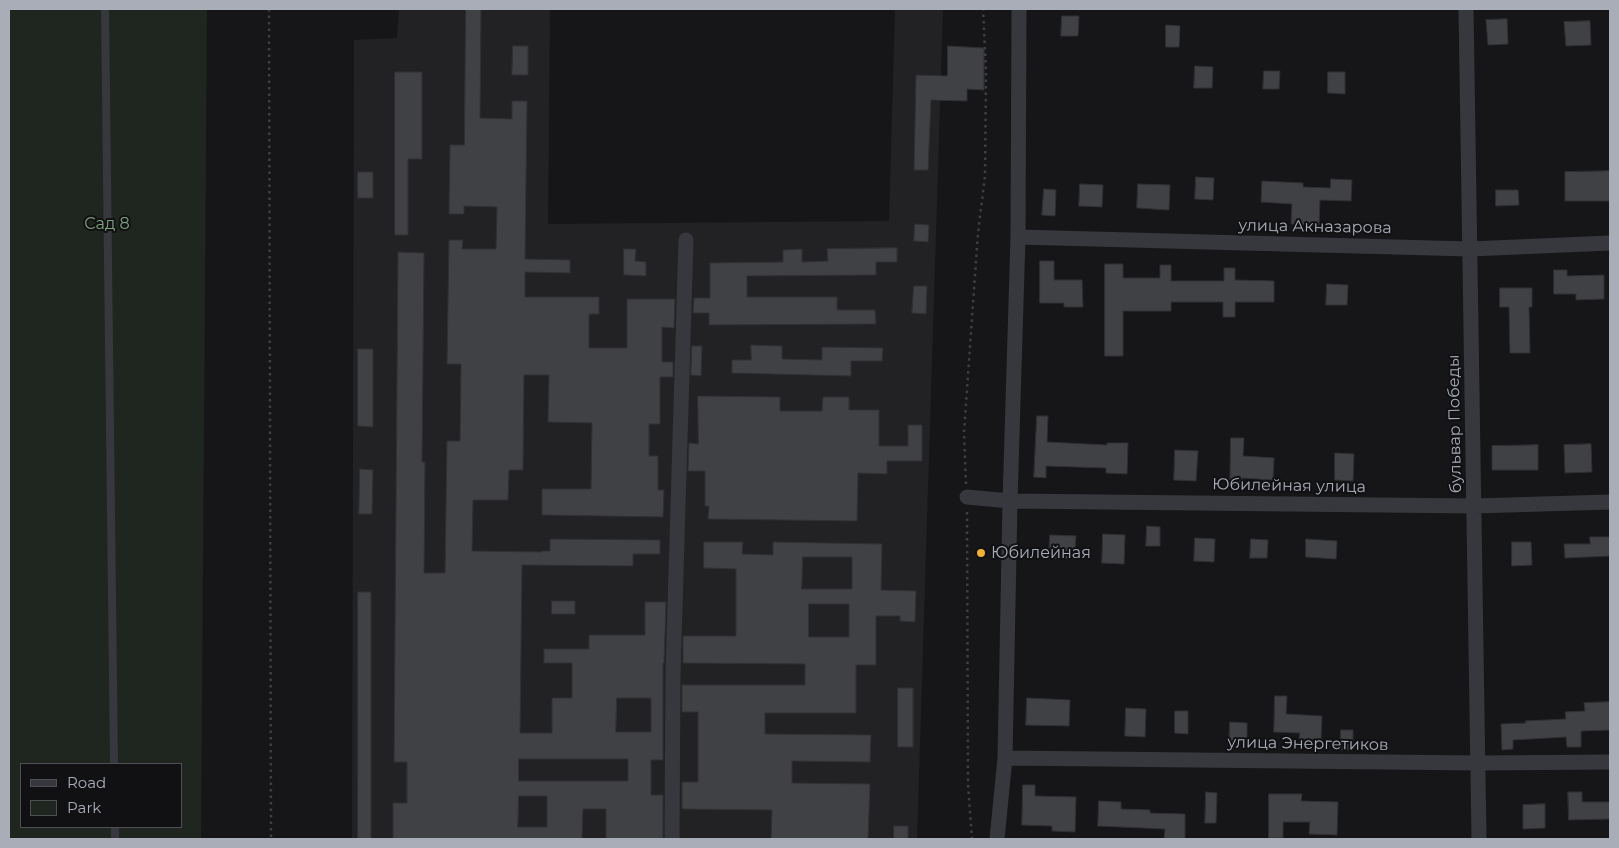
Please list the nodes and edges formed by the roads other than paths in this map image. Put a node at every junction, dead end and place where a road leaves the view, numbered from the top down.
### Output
1 (105, 9) edge
2 (1019, 9) edge
3 (1466, 9) edge
4 (1018, 237) junction
5 (686, 240) dead end
6 (1610, 243) edge
7 (1470, 249) junction
8 (967, 496) road end
9 (1010, 501) junction
10 (1610, 502) edge
11 (1474, 506) junction
12 (1005, 758) junction
13 (1610, 762) edge
14 (114, 763) edge
15 (1479, 763) junction
16 (672, 839) edge
17 (998, 839) edge
18 (1479, 839) edge

1 - 14 lane
2 - 4 street
3 - 7 street, бульвар Победы
4 - 7 street, улица Акназарова
4 - 9 street
5 - 16 street
6 - 7 street, улица Акназарова
7 - 11 street, бульвар Победы
8 - 9 street, Юбилейная улица
9 - 11 street, Юбилейная улица
9 - 12 street
10 - 11 street, Юбилейная улица
11 - 15 street, бульвар Победы
12 - 15 street, улица Энергетиков
12 - 17 street
13 - 15 street, улица Энергетиков
15 - 18 street, бульвар Победы

